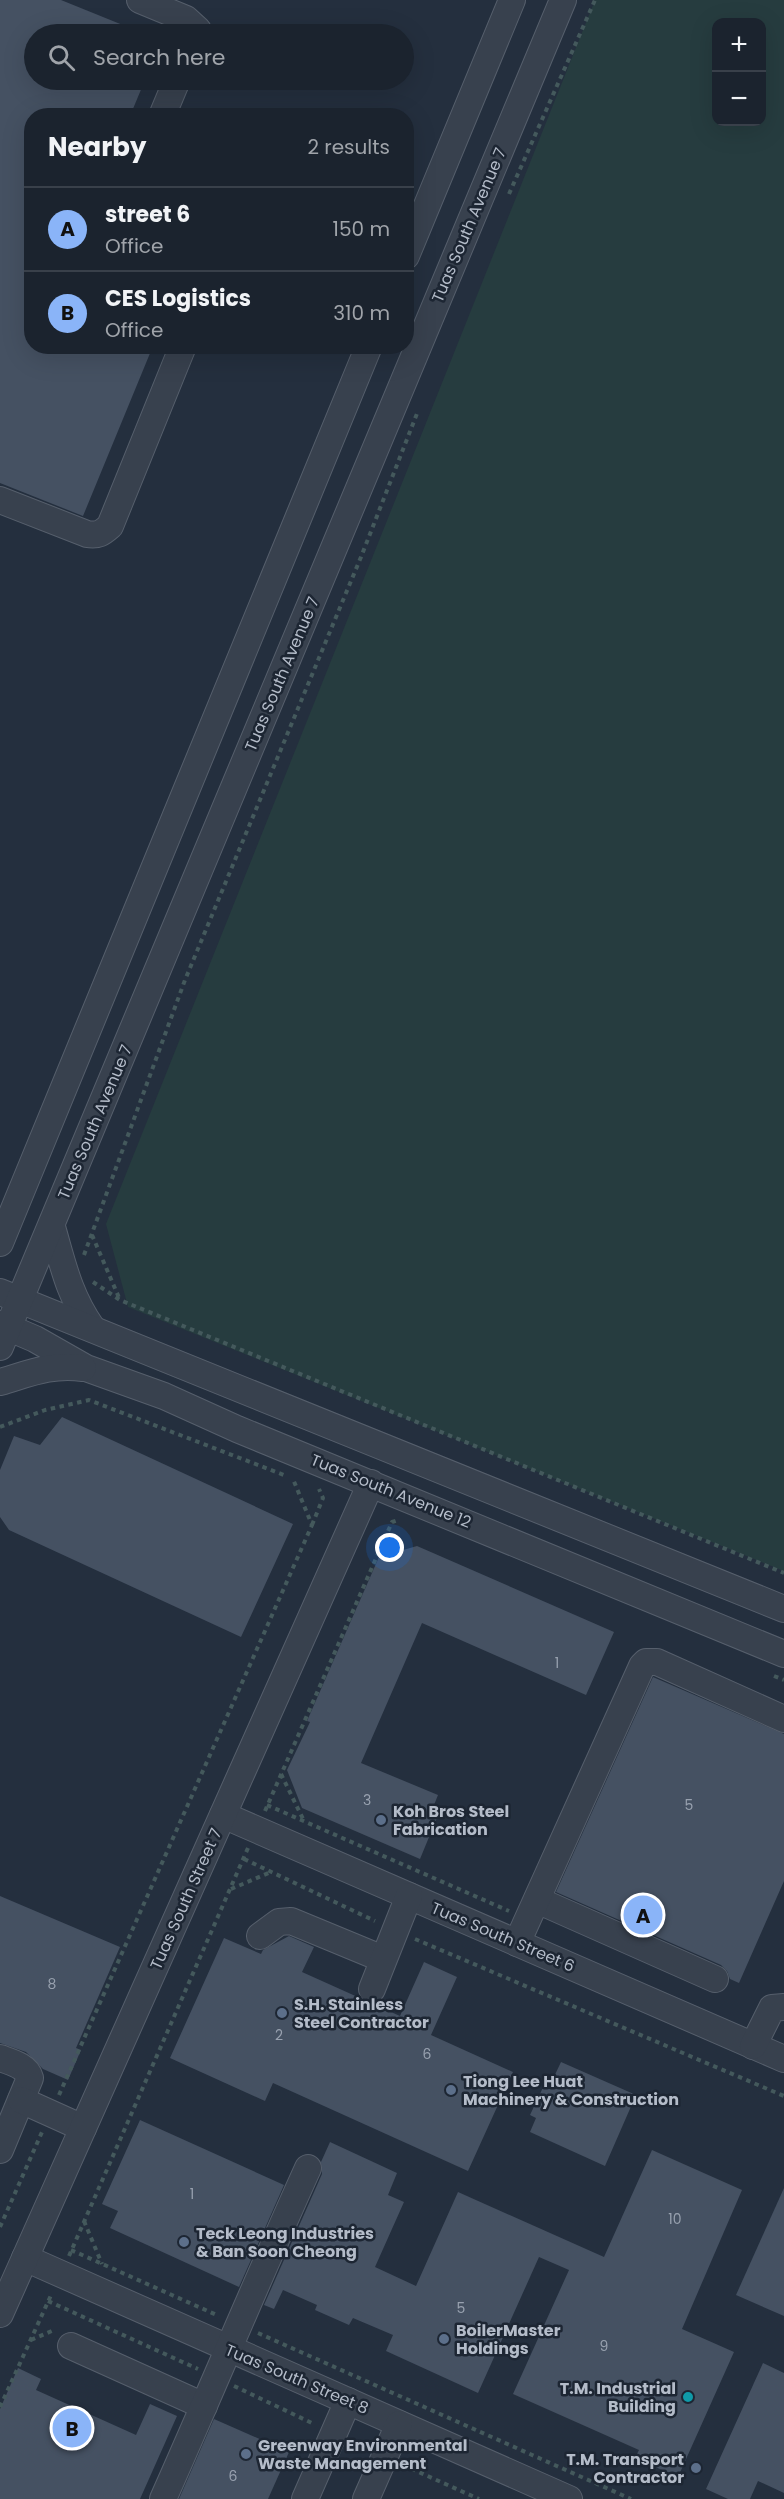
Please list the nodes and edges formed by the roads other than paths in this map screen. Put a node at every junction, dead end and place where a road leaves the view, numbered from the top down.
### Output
1 (140, 0) edge
2 (512, 0) edge
3 (562, 0) edge
4 (192, 24) edge
5 (173, 90) edge
6 (165, 108) edge
7 (414, 237) edge
8 (180, 354) edge
9 (366, 354) edge
10 (0, 500) edge
11 (6, 1219) edge
12 (52, 1227) junction
13 (0, 1243) edge
14 (11, 1296) edge
15 (92, 1329) junction
16 (3, 1332) edge
17 (86, 1368) junction
18 (0, 1382) edge
19 (371, 1483) junction
20 (784, 1609) edge
21 (784, 1654) edge
22 (784, 1719) edge
23 (223, 1815) junction
24 (409, 1896) junction
25 (537, 1900) junction
26 (260, 1936) dead end
27 (517, 1943) junction
28 (383, 1959) junction
29 (715, 1979) dead end
30 (372, 1989) dead end
31 (784, 2007) edge
32 (753, 2046) junction
33 (0, 2058) edge
34 (784, 2059) edge
35 (21, 2100) junction
36 (83, 2128) junction
37 (0, 2150) edge
38 (308, 2168) dead end
39 (25, 2258) junction
40 (0, 2314) edge
41 (71, 2346) dead end
42 (228, 2349) junction
43 (348, 2401) junction
44 (204, 2406) junction
45 (399, 2424) junction
46 (163, 2499) edge
47 (305, 2499) edge
48 (366, 2499) edge
49 (569, 2499) edge

1 - 4 street
2 - 7 street
3 - 12 street, Tuas South Avenue 7
5 - 6 street
8 - 10 street
9 - 11 street
11 - 13 street
12 - 14 street, Tuas South Avenue 7
12 - 15 street
14 - 15 street
14 - 16 street, Tuas South Avenue 7
15 - 20 street
16 - 17 street, Tuas South Avenue 12
17 - 18 street
17 - 19 street, Tuas South Avenue 12
19 - 21 street, Tuas South Avenue 12
19 - 23 street, Tuas South Street 7
22 - 25 street
23 - 24 street, Tuas South Street 6
23 - 36 street, Tuas South Street 7
24 - 27 street, Tuas South Street 6
24 - 28 street
25 - 27 street
25 - 29 street
26 - 28 street
27 - 32 street, Tuas South Street 6
28 - 30 street
31 - 32 street
32 - 34 street, Tuas South Street 6
33 - 35 street
35 - 36 street
35 - 37 street
36 - 39 street, Tuas South Street 7
38 - 42 street
39 - 40 street, Tuas South Street 7
39 - 42 street, Tuas South Street 8
41 - 44 street
42 - 43 street, Tuas South Street 8
42 - 44 street
43 - 45 street, Tuas South Street 8
43 - 47 street
44 - 46 street
45 - 48 street
45 - 49 street, Tuas South Street 8

